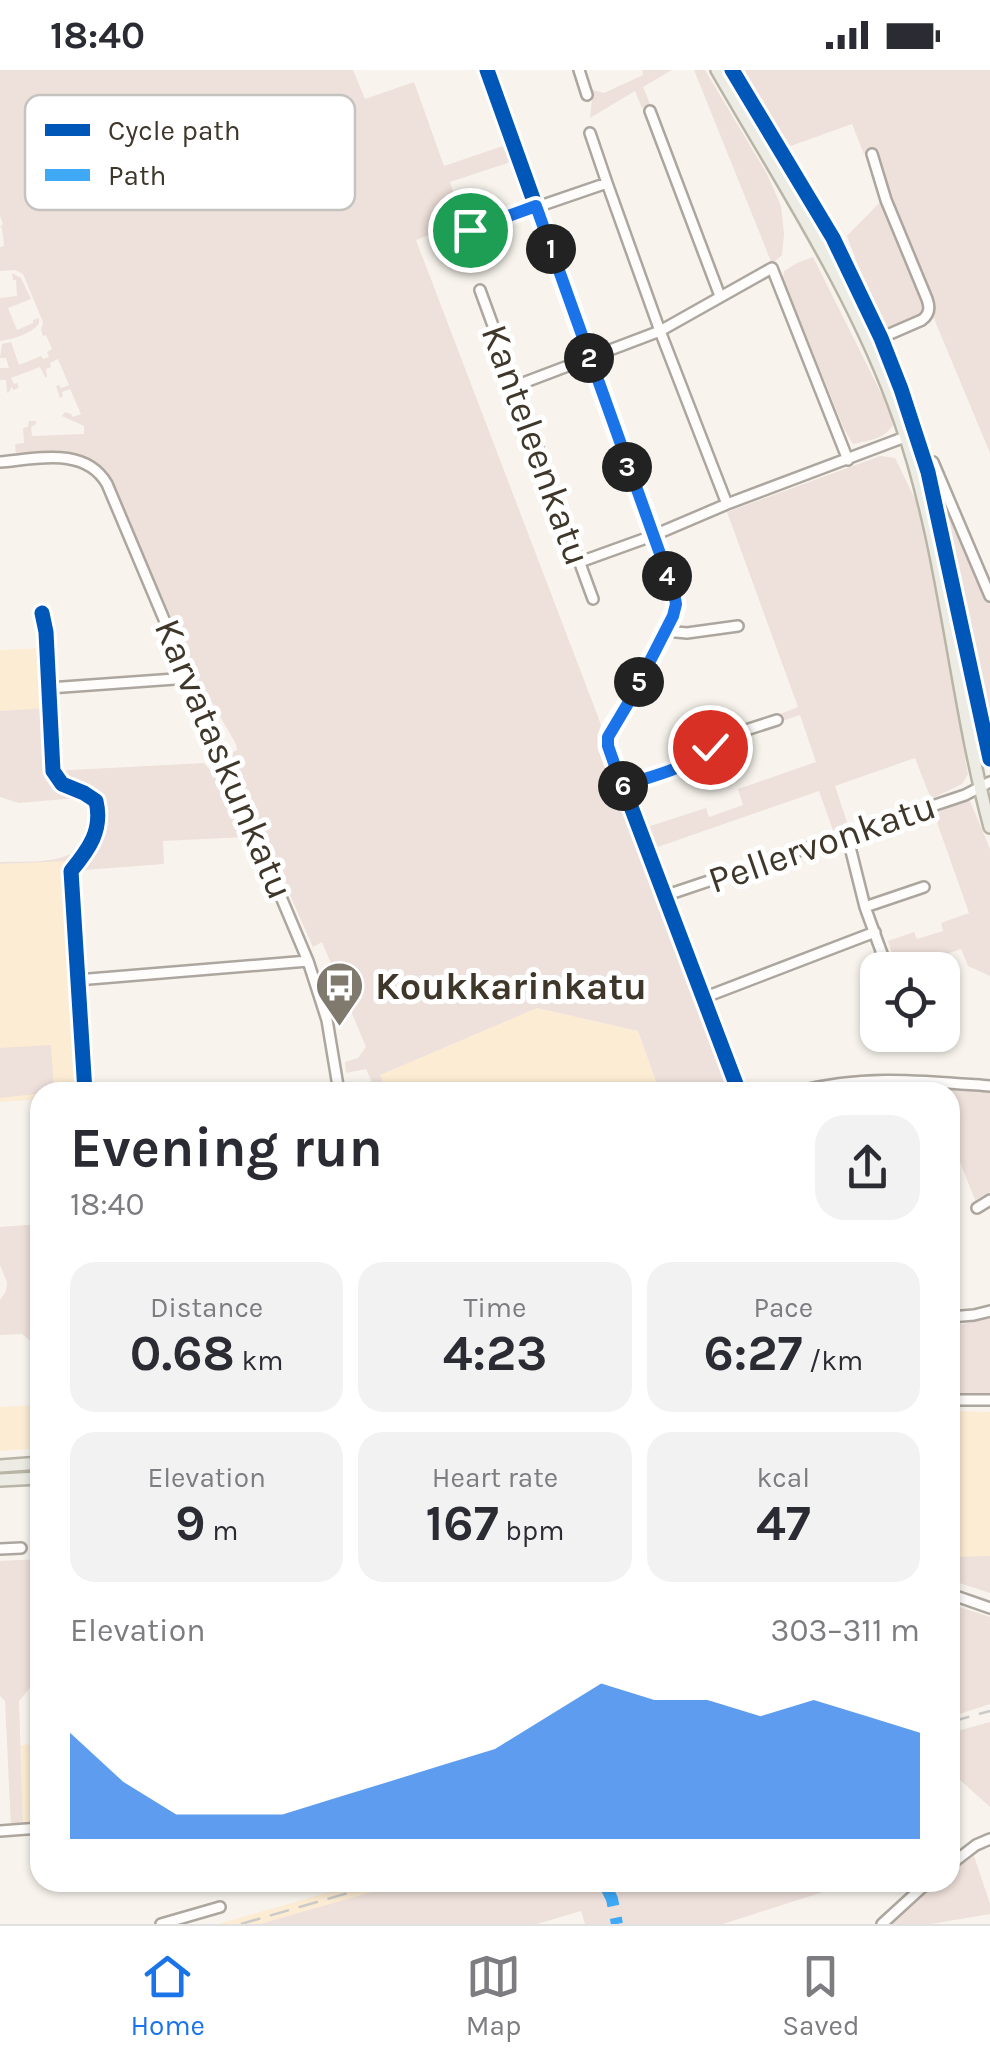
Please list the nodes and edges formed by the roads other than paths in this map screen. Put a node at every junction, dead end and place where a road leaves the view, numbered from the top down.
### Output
1 (487, 70) edge
2 (578, 70) edge
3 (717, 70) edge
4 (587, 95) dead end
5 (650, 111) dead end
6 (590, 134) dead end
7 (872, 154) dead end
8 (606, 184) junction
9 (536, 206) junction
10 (470, 230) dead end
11 (480, 290) dead end
12 (720, 296) junction
13 (660, 332) junction
14 (869, 343) junction
15 (589, 359) junction
16 (516, 386) junction
17 (906, 437) junction
18 (848, 460) junction
19 (0, 462) edge
20 (933, 462) dead end
21 (726, 504) junction
22 (652, 536) junction
23 (580, 562) junction
24 (990, 596) edge
25 (593, 599) dead end
26 (738, 626) dead end
27 (666, 631) junction
28 (189, 678) junction
29 (49, 688) dead end
30 (777, 720) dead end
31 (622, 786) junction
32 (985, 786) edge
33 (990, 827) edge
34 (847, 834) junction
35 (924, 887) dead end
36 (664, 896) junction
37 (865, 907) junction
38 (874, 932) junction
39 (881, 952) edge
40 (308, 961) junction
41 (77, 980) dead end
42 (703, 998) junction
43 (338, 1082) edge
44 (735, 1082) edge
45 (850, 1082) edge
46 (895, 1082) edge
47 (990, 1086) edge
48 (960, 1087) edge
49 (990, 1200) edge
50 (977, 1208) dead end
51 (990, 1310) edge
52 (960, 1316) edge
53 (960, 1400) edge
54 (990, 1400) edge
55 (30, 1464) edge
56 (0, 1466) edge
57 (30, 1478) edge
58 (0, 1480) edge
59 (21, 1548) dead end
60 (0, 1549) edge
61 (960, 1598) edge
62 (990, 1608) edge
63 (30, 1829) edge
64 (0, 1831) edge
65 (990, 1838) edge
66 (960, 1858) edge
67 (917, 1892) edge
68 (220, 1906) dead end
69 (160, 1924) edge
70 (882, 1924) edge

1 - 9 street
2 - 4 street
3 - 14 main road
5 - 12 street
6 - 8 street
7 - 14 street
8 - 9 street
8 - 13 street
9 - 10 street
9 - 15 street
11 - 16 street, Kanteleenkatu
12 - 13 street
12 - 18 street
13 - 15 street
13 - 21 street
14 - 17 main road
15 - 16 street
15 - 22 street
16 - 23 street, Kanteleenkatu
17 - 18 street
17 - 32 main road
18 - 21 street
19 - 28 street, Karvataskunkatu
20 - 24 street
21 - 22 street
22 - 23 street
22 - 27 street
23 - 25 street, Kanteleenkatu
26 - 27 street
27 - 31 street
28 - 29 street
28 - 40 street, Karvataskunkatu
30 - 31 street
31 - 36 street
32 - 33 main road
32 - 34 street, Pellervonkatu
34 - 36 street, Pellervonkatu
34 - 37 street
35 - 37 street
36 - 42 street
37 - 38 street
38 - 39 street
38 - 42 street
40 - 41 street
40 - 43 street, Karvataskunkatu
42 - 44 street
45 - 46 street
47 - 48 street
49 - 50 street
51 - 52 street
53 - 54 street
55 - 56 main road
57 - 58 main road
59 - 60 street
61 - 62 street
63 - 64 street
65 - 66 street
67 - 70 street
68 - 69 street

